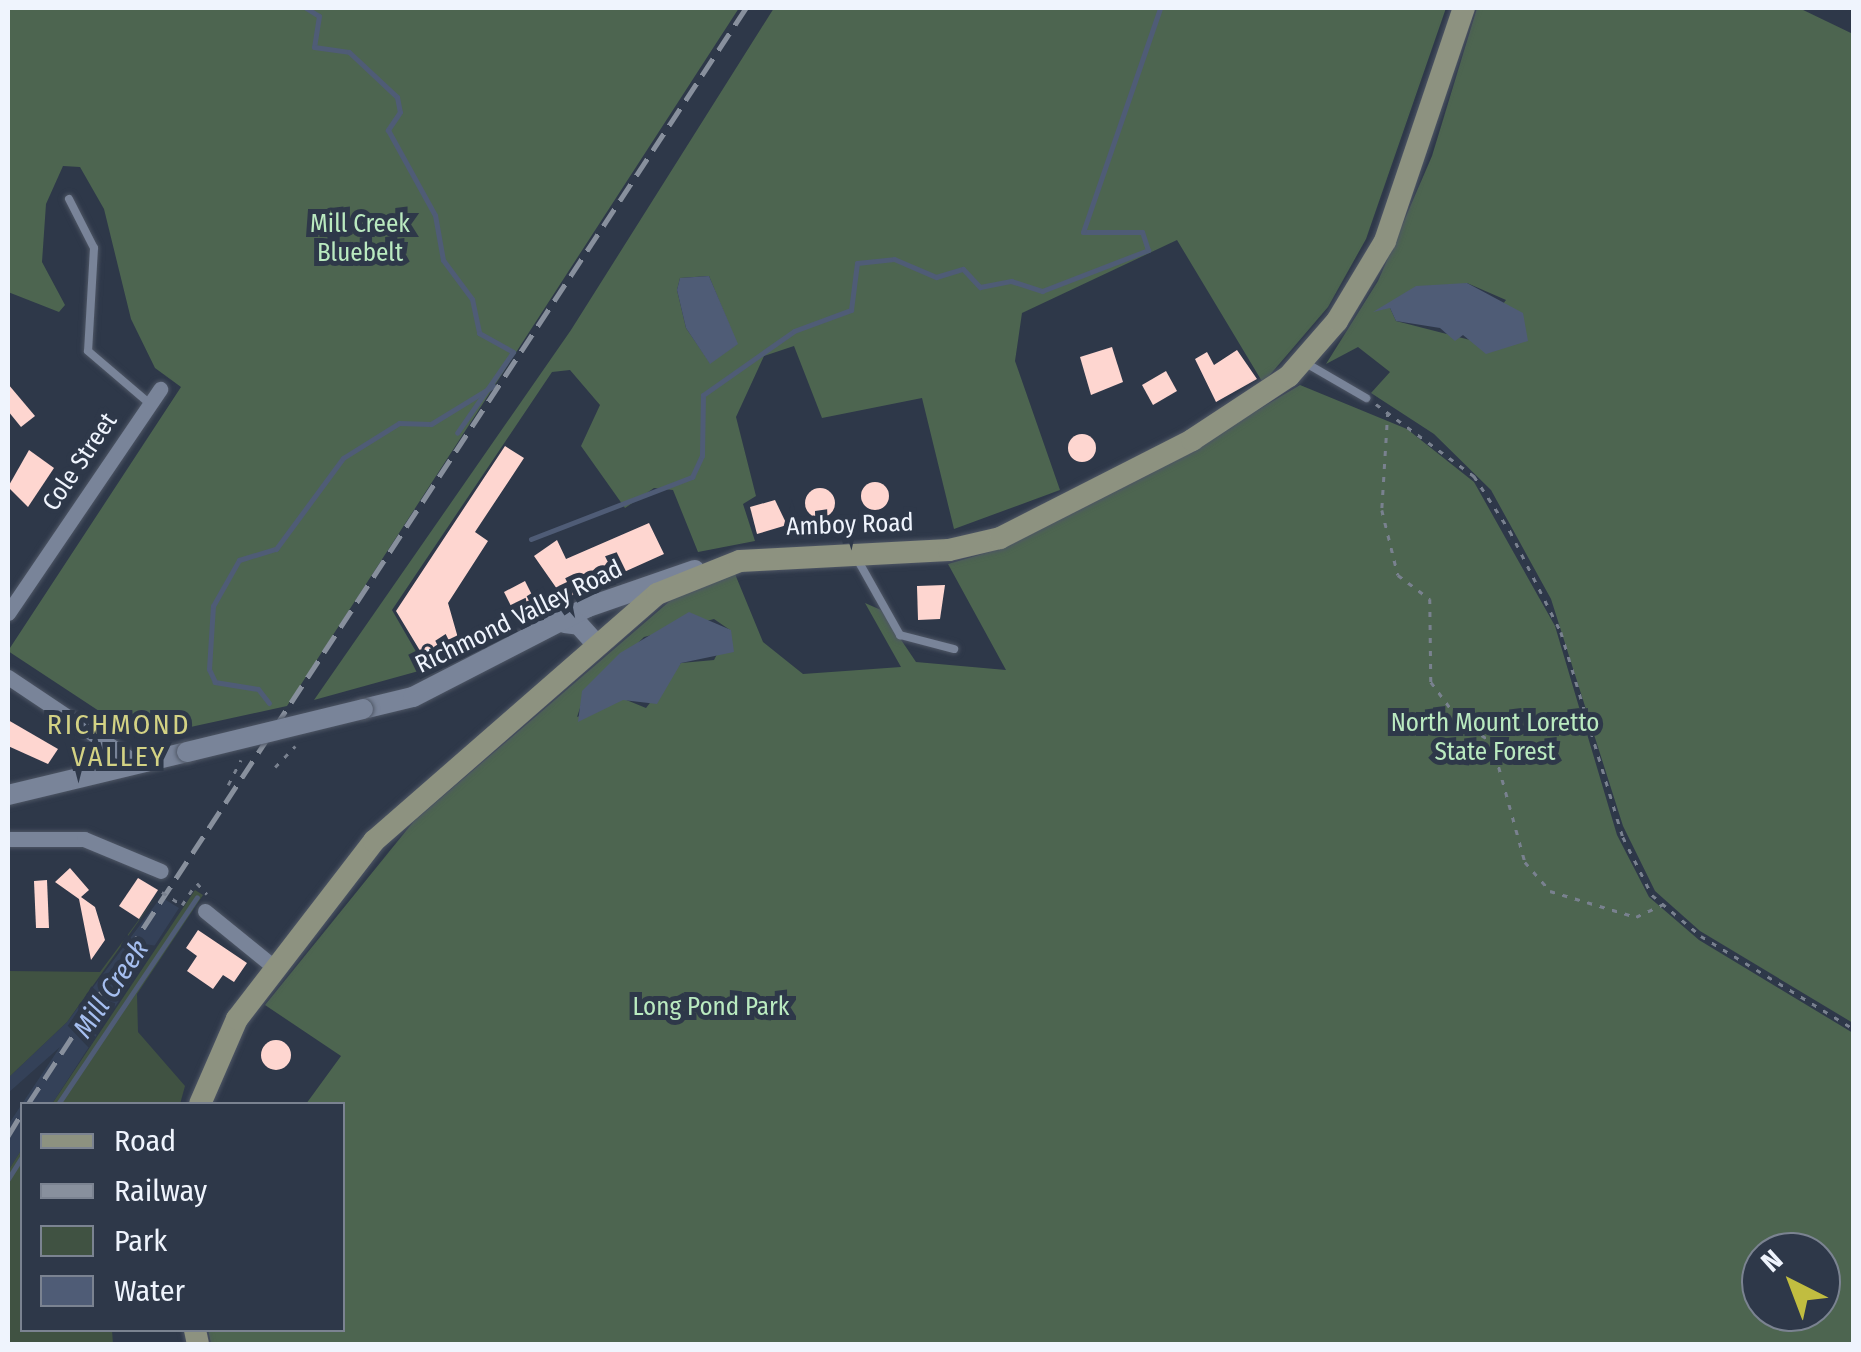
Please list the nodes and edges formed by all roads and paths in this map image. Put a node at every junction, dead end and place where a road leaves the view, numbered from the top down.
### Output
1 (1464, 8) edge
2 (69, 198) dead end
3 (1304, 362) junction
4 (160, 389) dead end
5 (1366, 398) joint
6 (150, 404) junction
7 (1388, 411) junction
8 (852, 549) junction
9 (702, 569) junction
10 (8, 613) edge
11 (565, 623) junction
12 (596, 646) junction
13 (954, 649) dead end
14 (8, 677) edge
15 (296, 744) dead end
16 (242, 757) dead end
17 (138, 764) junction
18 (275, 768) dead end
19 (228, 783) dead end
20 (8, 796) edge
21 (8, 839) edge
22 (161, 871) dead end
23 (162, 892) dead end
24 (206, 903) joint
25 (1662, 906) junction
26 (274, 967) junction
27 (1854, 1028) edge
28 (201, 1102) edge

1 - 3 main road, Amboy Road
2 - 6 lane
3 - 5 lane
3 - 8 main road, Amboy Road
4 - 6 street, Cole Street
5 - 7 path
6 - 10 street, Cole Street
7 - 25 path
7 - 25 path
8 - 9 main road, Amboy Road
8 - 13 lane
9 - 11 street, Richmond Valley Road
9 - 12 main road, Amboy Road
11 - 12 street
11 - 17 street, Richmond Valley Road, bridge
12 - 26 main road, Amboy Road
14 - 17 street
15 - 18 path
16 - 19 path
17 - 20 street, Richmond Valley Road
21 - 22 street
23 - 24 path, bridge
24 - 26 street
25 - 27 path
26 - 28 main road, Amboy Road

